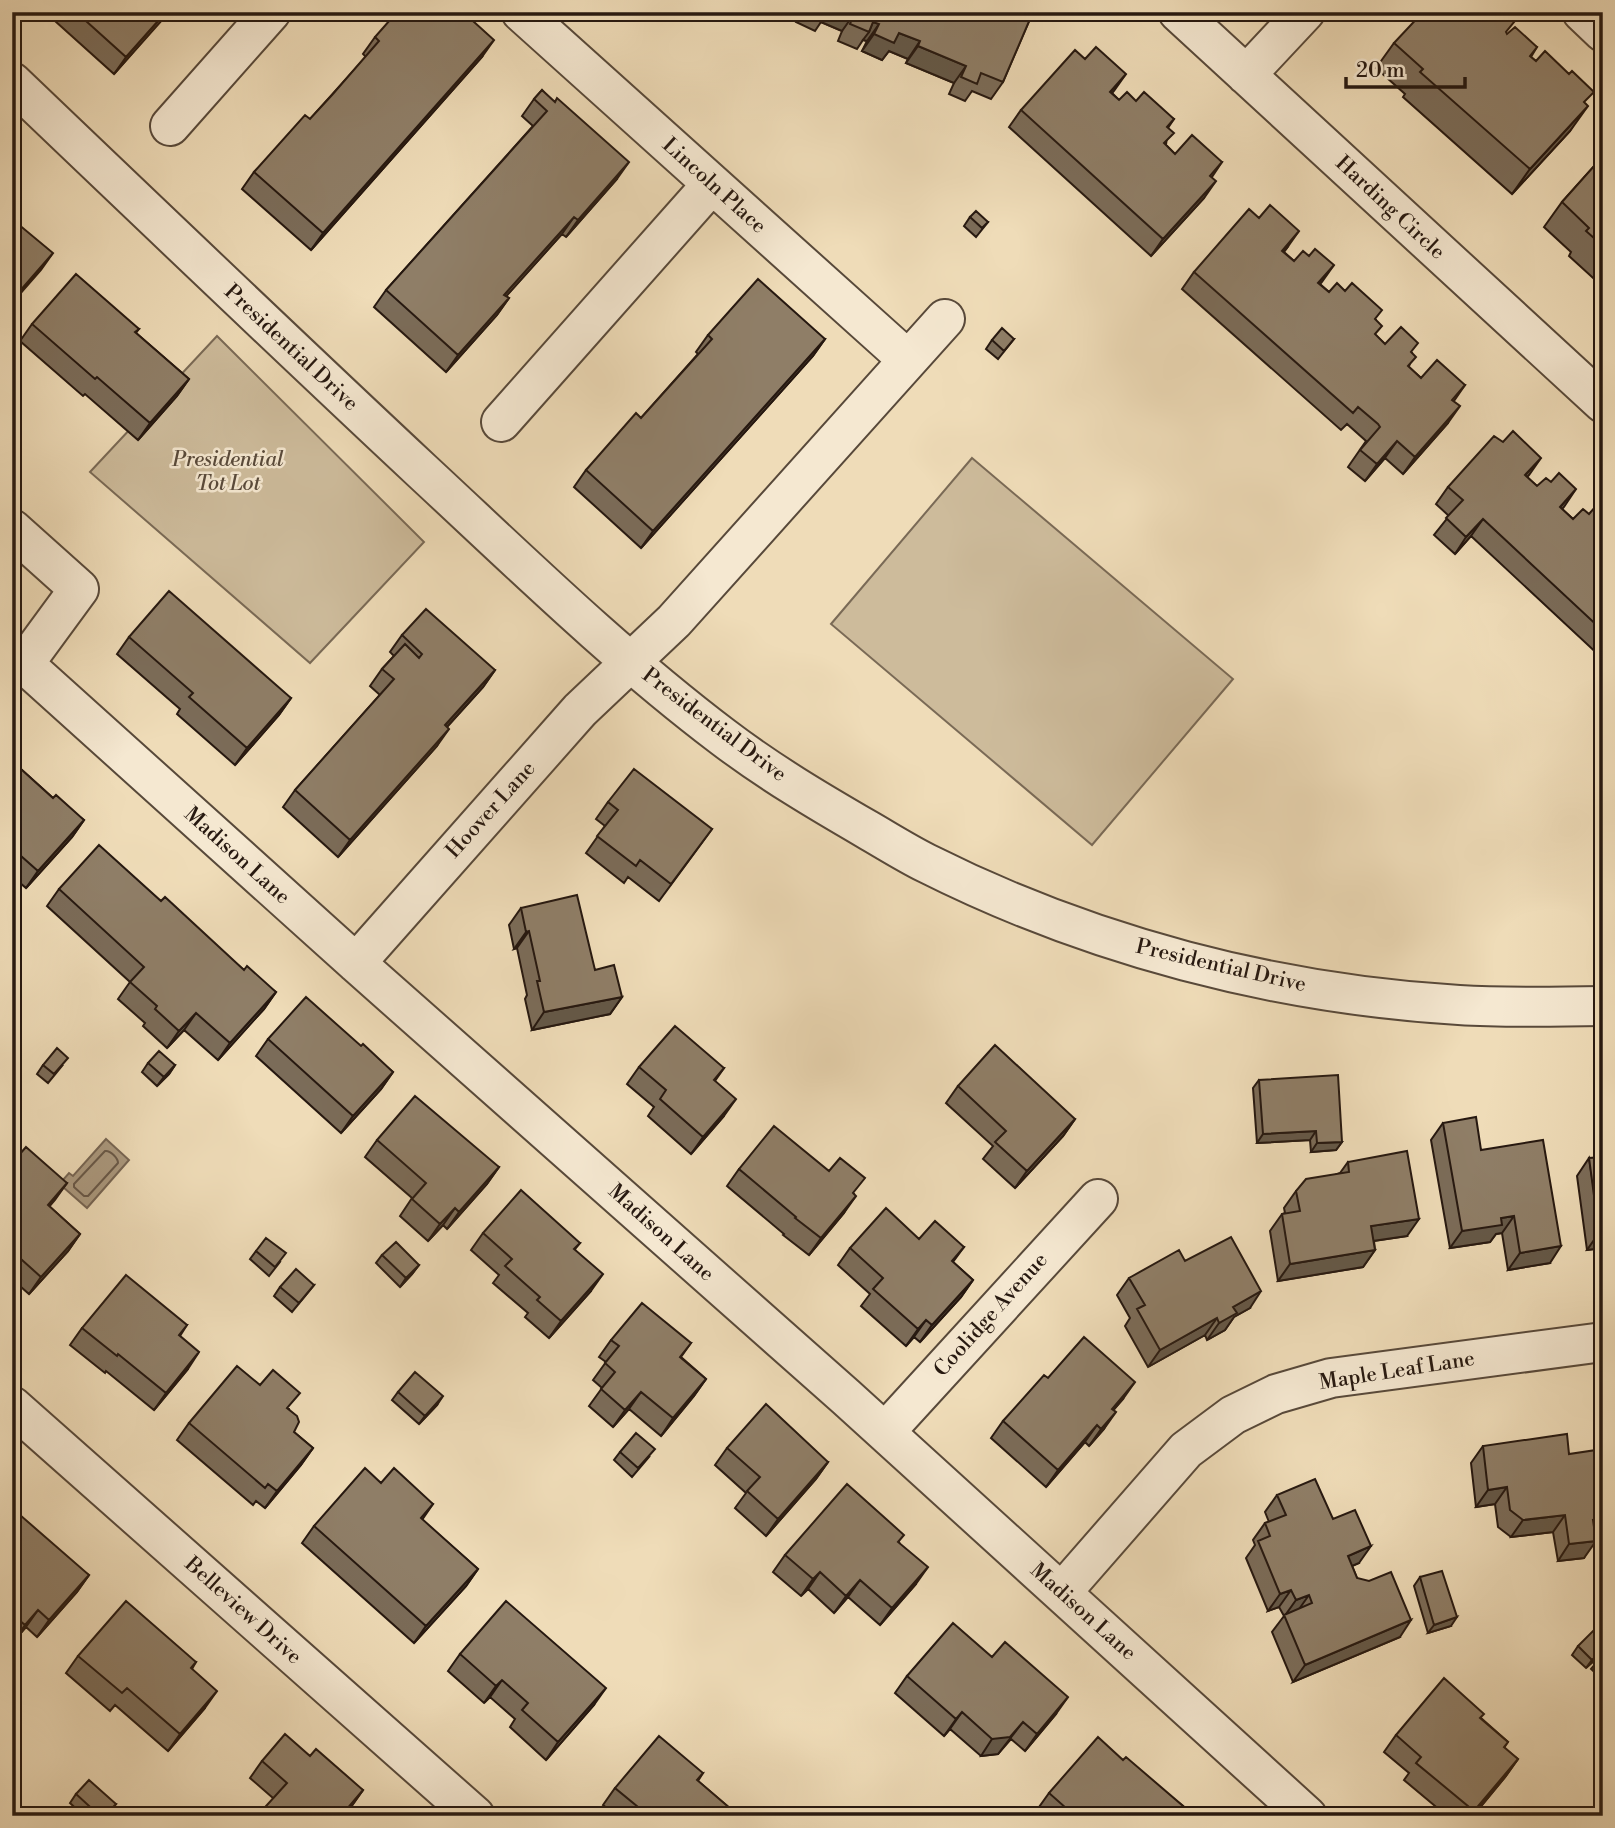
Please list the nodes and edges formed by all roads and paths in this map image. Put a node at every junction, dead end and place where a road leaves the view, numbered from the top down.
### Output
1 (271, 12) edge
2 (521, 12) edge
3 (1178, 12) edge
4 (1305, 12) edge
5 (1582, 12) edge
6 (1603, 32) edge
7 (1246, 75) junction
8 (12, 82) edge
9 (170, 126) dead end
10 (712, 184) junction
11 (945, 318) dead end
12 (908, 360) junction
13 (1603, 403) edge
14 (501, 422) dead end
15 (12, 529) edge
16 (18, 659) edge
17 (632, 662) junction
18 (356, 962) junction
19 (1603, 1006) edge
20 (1098, 1199) dead end
21 (1603, 1342) edge
22 (12, 1406) edge
23 (885, 1432) junction
24 (1062, 1592) junction
25 (469, 1814) edge
26 (1307, 1816) edge

1 - 9 street
2 - 10 street, Lincoln Place
3 - 7 street, Harding Circle
4 - 7 street
5 - 6 street
7 - 13 street, Harding Circle
8 - 17 street, Presidential Drive
10 - 12 street, Lincoln Place
10 - 14 street
11 - 12 street
12 - 17 street
15 - 16 street
16 - 18 street, Madison Lane
17 - 18 street, Hoover Lane
17 - 19 street, Presidential Drive
18 - 23 street, Madison Lane
20 - 23 street, Coolidge Avenue
21 - 24 street, Maple Leaf Lane
22 - 25 street, Belleview Drive
23 - 24 street, Madison Lane
24 - 26 street, Madison Lane

